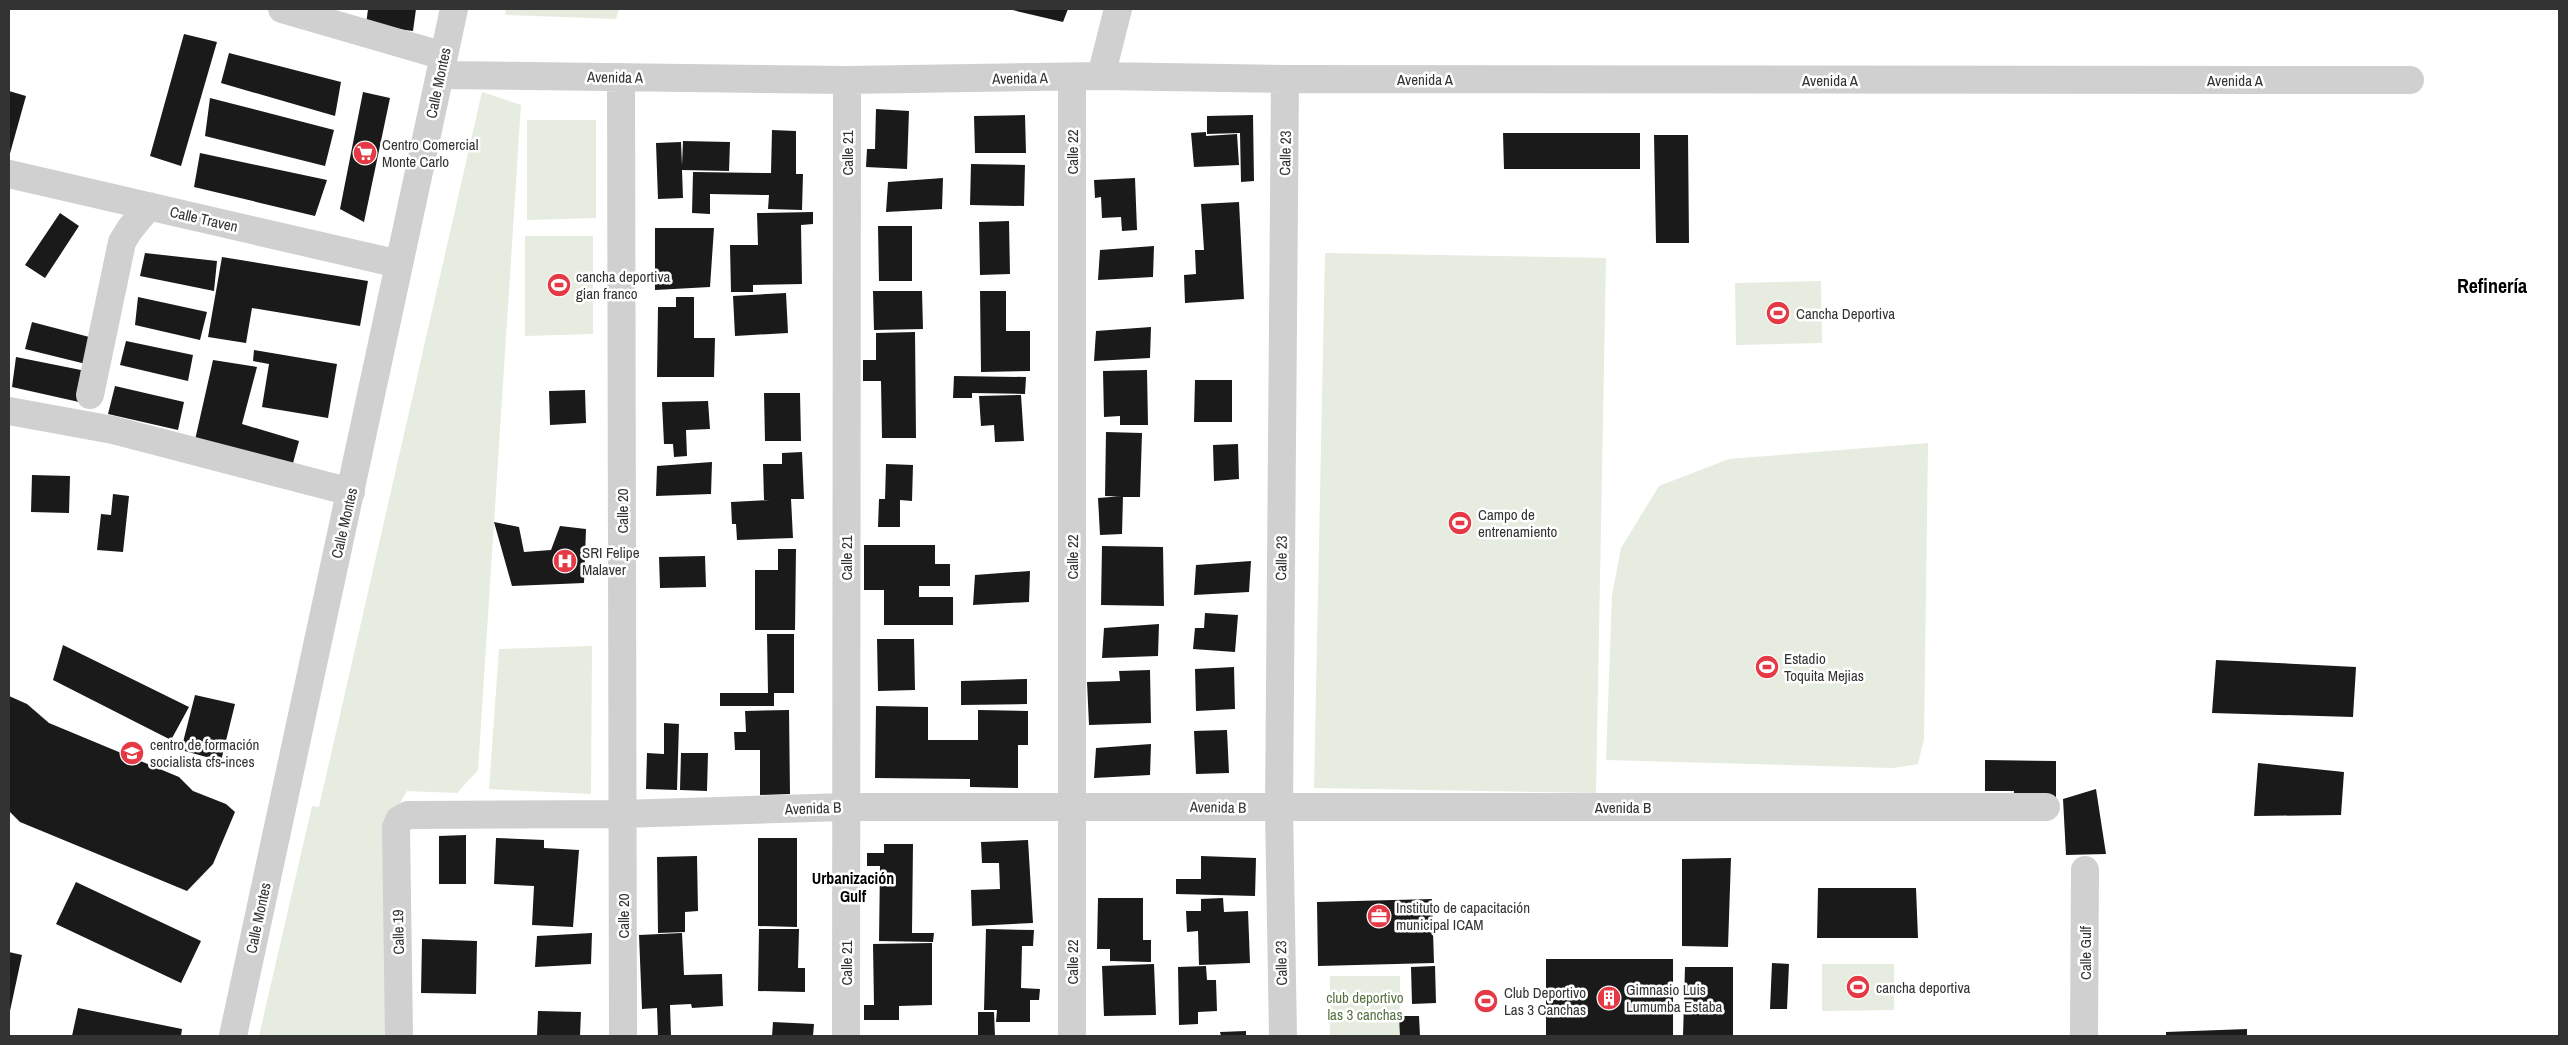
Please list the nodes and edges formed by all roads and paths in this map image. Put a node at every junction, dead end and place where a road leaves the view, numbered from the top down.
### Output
1 (282, 9) edge
2 (454, 9) edge
3 (1118, 9) edge
4 (442, 66) junction
5 (1101, 76) junction
6 (621, 77) junction
7 (1072, 77) junction
8 (1285, 79) junction
9 (847, 80) junction
10 (2410, 80) dead end
11 (9, 174) edge
12 (148, 206) junction
13 (399, 264) junction
14 (90, 395) dead end
15 (9, 411) edge
16 (351, 492) junction
17 (845, 807) junction
18 (1072, 807) junction
19 (2046, 807) dead end
20 (1279, 809) junction
21 (623, 814) junction
22 (396, 828) joint
23 (2085, 870) dead end
24 (233, 1036) edge
25 (399, 1036) edge
26 (623, 1036) edge
27 (846, 1036) edge
28 (1072, 1036) edge
29 (1283, 1036) edge
30 (2084, 1036) edge

1 - 4 street, Avenida A
2 - 4 street, Calle Montes
3 - 5 street
4 - 6 street, Avenida A
4 - 13 street, Calle Montes
5 - 7 street, Avenida A
5 - 8 street, Avenida A
6 - 9 street, Avenida A
6 - 21 street, Calle 20
7 - 9 street, Avenida A
7 - 18 street, Calle 22
8 - 10 street, Avenida A
8 - 20 street, Calle 23
9 - 17 street, Calle 21
11 - 12 street, Calle Traven
12 - 13 street, Calle Traven
12 - 14 street
13 - 16 street, Calle Montes
15 - 16 street
16 - 24 street, Calle Montes
17 - 18 street, Avenida B
17 - 21 street, Avenida B
17 - 27 street, Calle 21
18 - 20 street, Avenida B
18 - 28 street, Calle 22
19 - 20 street, Avenida B
20 - 29 street, Calle 23
21 - 22 street, Avenida B
21 - 26 street, Calle 20
22 - 25 street, Calle 19
23 - 30 street, Calle Gulf

